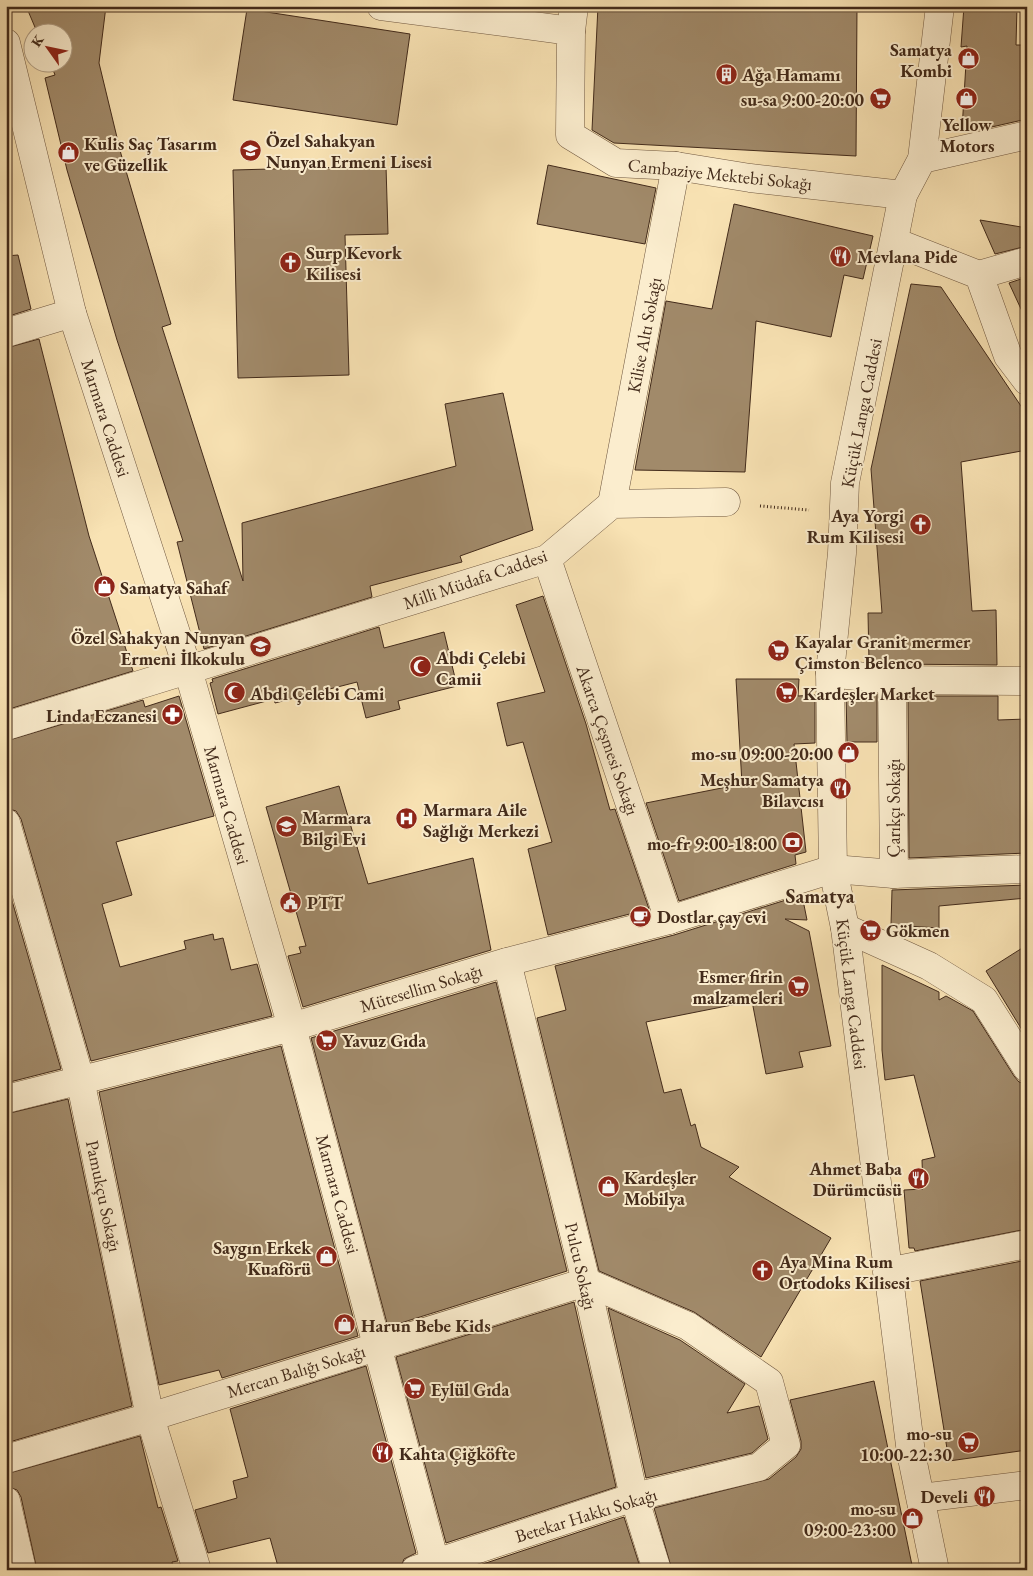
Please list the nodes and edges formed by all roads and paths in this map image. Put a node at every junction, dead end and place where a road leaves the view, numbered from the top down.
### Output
1 (381, 6) edge
2 (940, 6) edge
3 (572, 19) edge
4 (6, 43) edge
5 (1027, 136) edge
6 (922, 159) junction
7 (676, 166) junction
8 (903, 195) junction
9 (895, 242) junction
10 (1027, 261) edge
11 (979, 276) junction
12 (72, 313) junction
13 (6, 333) edge
14 (1027, 381) edge
15 (726, 502) joint
16 (612, 504) junction
17 (844, 514) junction
18 (548, 559) junction
19 (188, 670) junction
20 (830, 673) junction
21 (892, 680) junction
22 (1027, 681) edge
23 (6, 726) edge
24 (6, 823) edge
25 (833, 869) junction
26 (1027, 869) edge
27 (894, 874) junction
28 (669, 920) junction
29 (845, 928) junction
30 (506, 962) junction
31 (292, 1027) junction
32 (1027, 1068) edge
33 (80, 1079) junction
34 (6, 1099) edge
35 (1027, 1244) edge
36 (887, 1272) junction
37 (586, 1282) junction
38 (378, 1345) junction
39 (150, 1417) junction
40 (6, 1459) edge
41 (1027, 1485) edge
42 (634, 1497) junction
43 (921, 1498) junction
44 (6, 1501) edge
45 (429, 1568) edge
46 (22, 1570) edge
47 (197, 1570) edge
48 (657, 1570) edge
49 (935, 1570) edge

1 - 3 street, Cambaziye Mektebi Sokağı
2 - 6 street, Küçük Langa Caddesi
3 - 7 street, Cambaziye Mektebi Sokağı
4 - 12 street, Marmara Caddesi
5 - 6 street
6 - 8 street, Küçük Langa Caddesi
7 - 8 street, Cambaziye Mektebi Sokağı
7 - 16 street, Kilise Altı Sokağı
8 - 9 street, Küçük Langa Caddesi
9 - 11 street
9 - 17 street, Küçük Langa Caddesi
10 - 11 street
11 - 14 street
12 - 13 street
12 - 19 street, Marmara Caddesi
15 - 16 street
15 - 17 path
16 - 18 street, Milli Müdafa Caddesi
17 - 20 street, Küçük Langa Caddesi
18 - 19 street, Milli Müdafa Caddesi
18 - 28 street, Akarca Çeşmesi Sokağı
19 - 23 street, Milli Müdafa Caddesi
19 - 31 street, Marmara Caddesi
20 - 21 street
20 - 25 street, Küçük Langa Caddesi
21 - 22 street
21 - 27 street, Çarıkçı Sokağı
24 - 33 street, Pamukçu Sokağı
25 - 27 street, Çarıkçı Sokağı
25 - 28 street, Mütesellim Sokağı
25 - 29 street, Küçük Langa Caddesi
26 - 27 street
28 - 30 street, Mütesellim Sokağı
29 - 32 street
29 - 36 street, Küçük Langa Caddesi
30 - 31 street, Mütesellim Sokağı
30 - 37 street, Pulcu Sokağı
31 - 33 street, Mütesellim Sokağı
31 - 38 street, Marmara Caddesi
33 - 34 street, Mütesellim Sokağı
33 - 39 street, Pamukçu Sokağı
35 - 36 street
36 - 43 street, Küçük Langa Caddesi
37 - 38 street, Mercan Balığı Sokağı
37 - 42 street, Pulcu Sokağı
37 - 42 street, Betekar Hakkı Sokağı
38 - 39 street, Mercan Balığı Sokağı
38 - 45 street, Marmara Caddesi
39 - 40 street, Mercan Balığı Sokağı
39 - 47 street, Pamukçu Sokağı
41 - 43 street
42 - 45 street, Betekar Hakkı Sokağı
42 - 48 street, Pulcu Sokağı
43 - 49 street, Küçük Langa Caddesi
44 - 46 street

